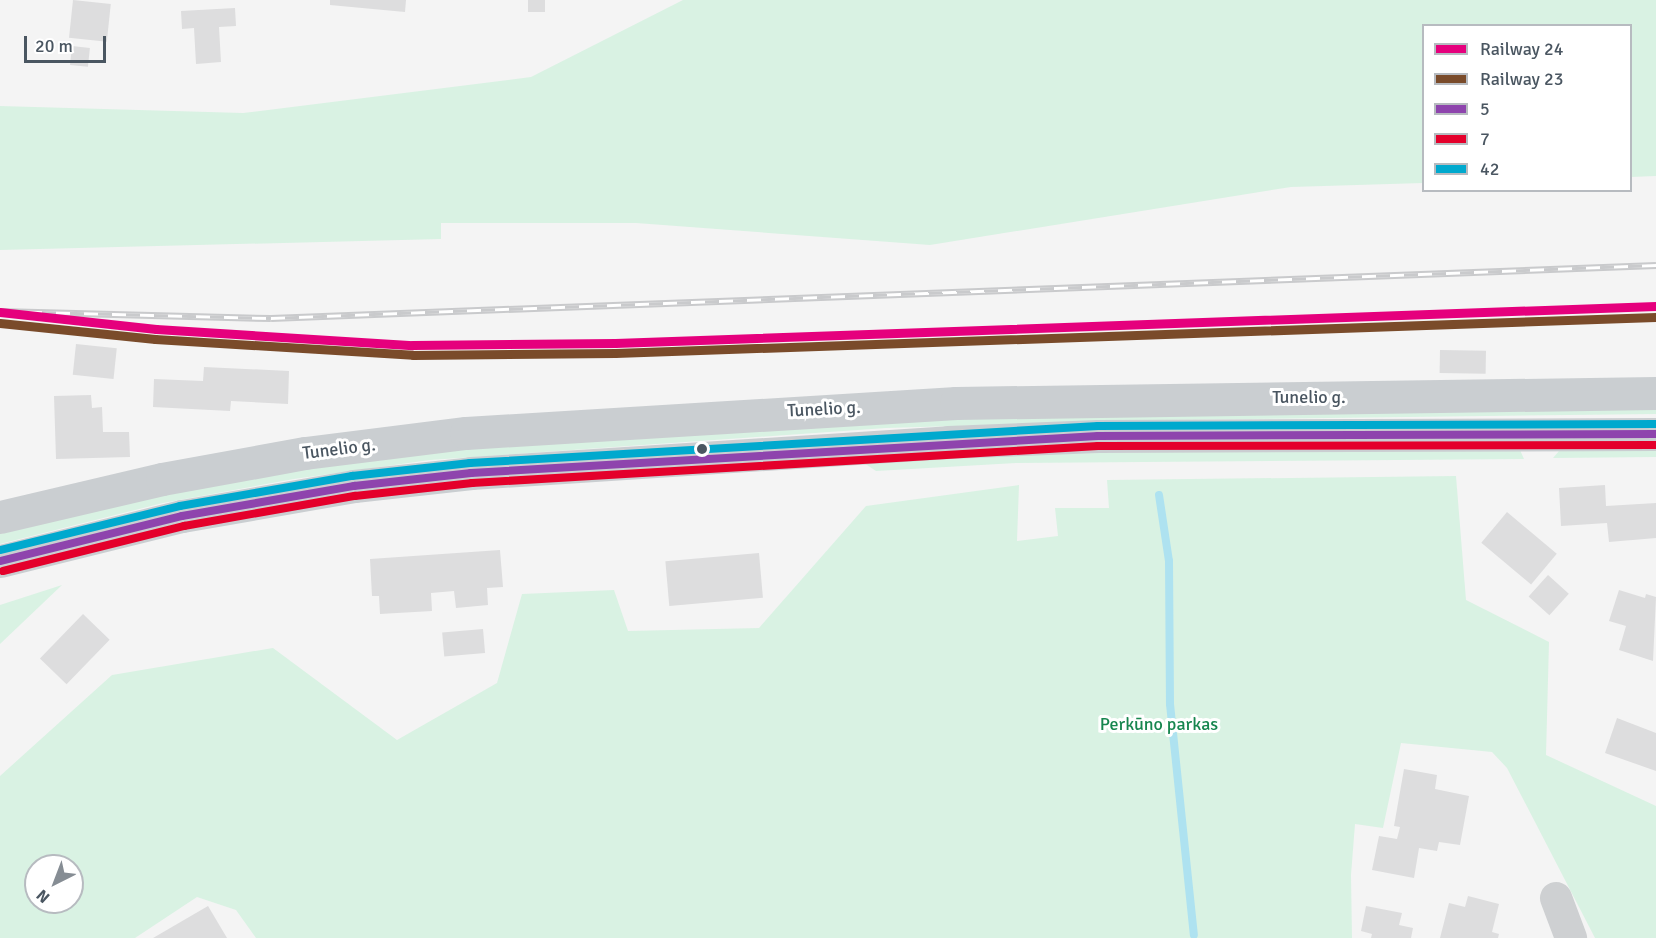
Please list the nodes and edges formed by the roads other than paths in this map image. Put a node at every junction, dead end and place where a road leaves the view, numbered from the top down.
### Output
1 (1656, 393) edge
2 (1656, 434) edge
3 (0, 517) edge
4 (0, 561) edge
5 (1556, 898) dead end
6 (1570, 938) edge

1 - 3 main road, Tunelio g.
2 - 4 main road
5 - 6 street

